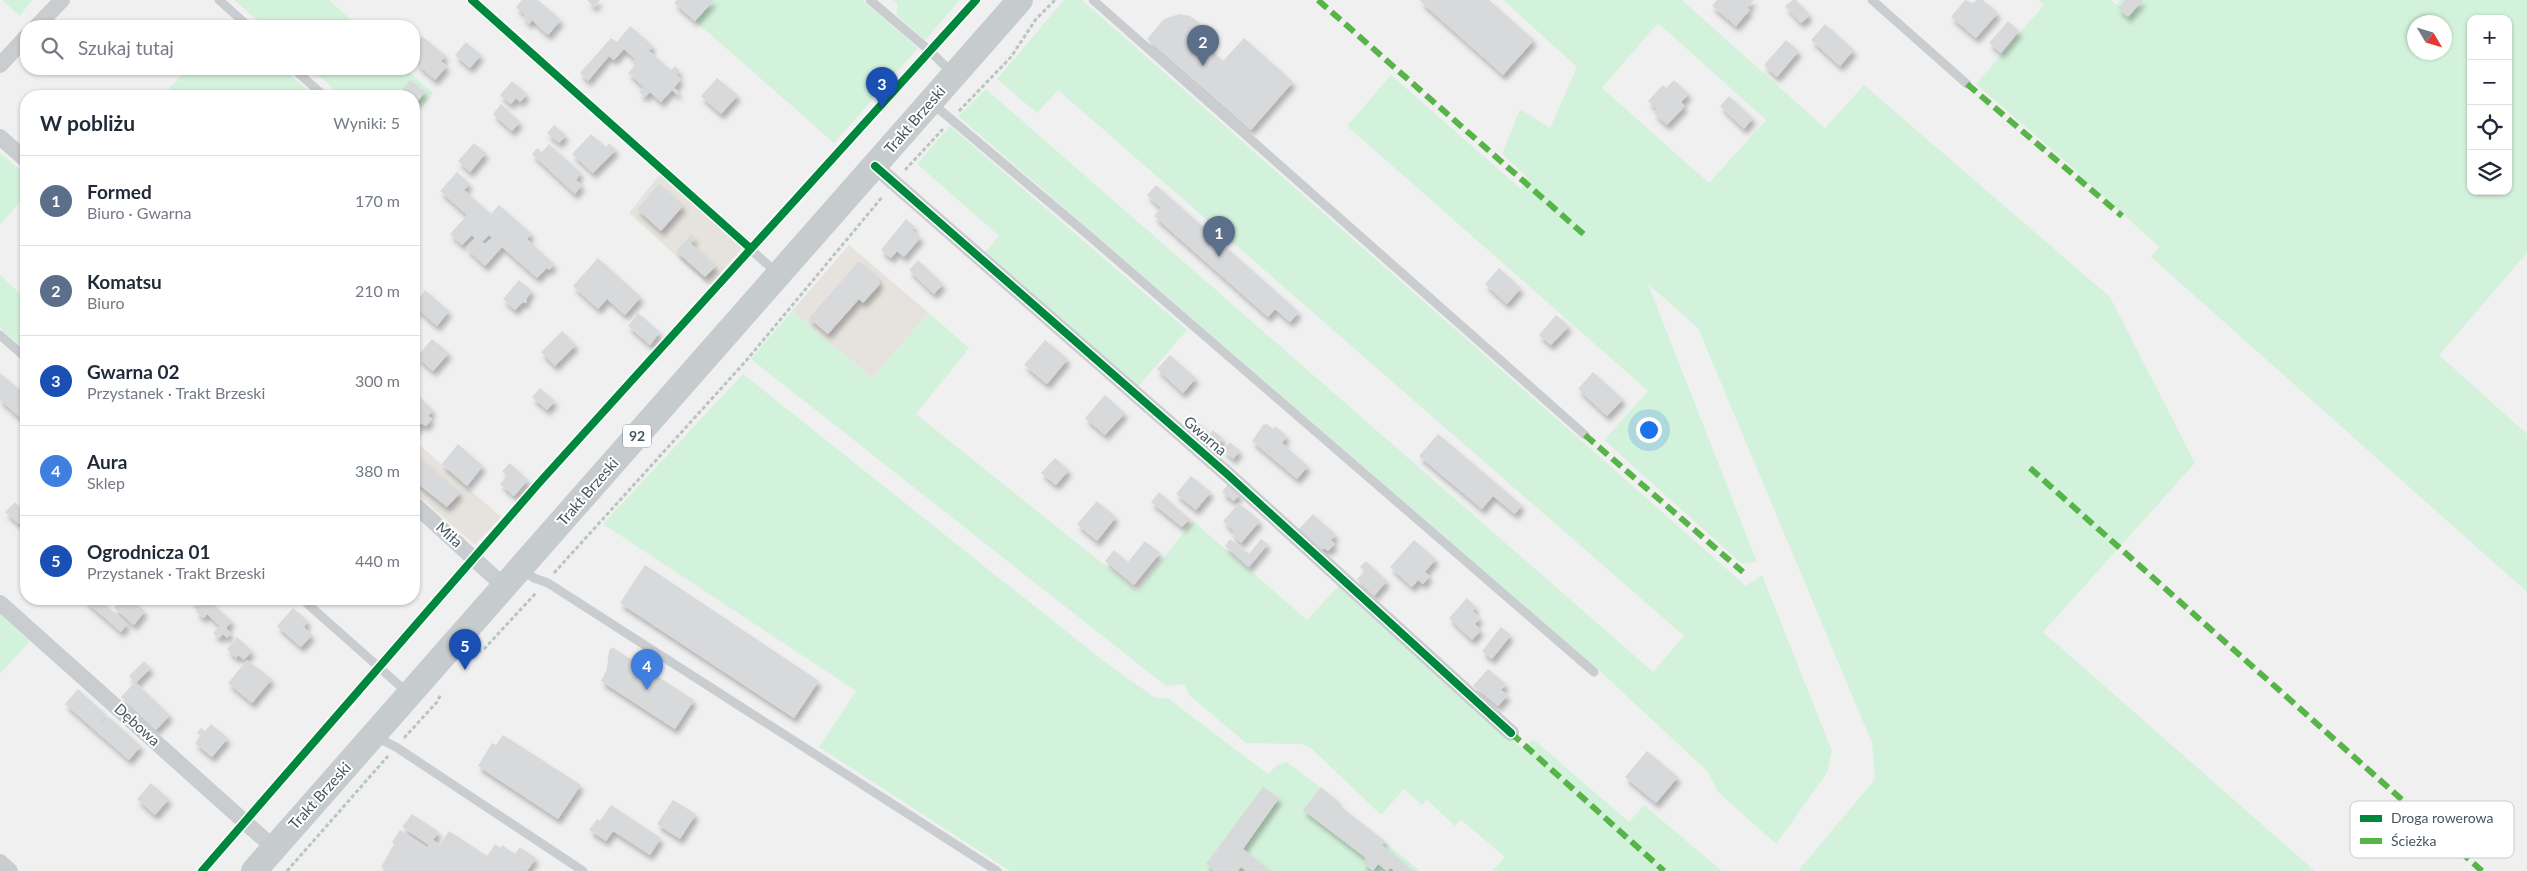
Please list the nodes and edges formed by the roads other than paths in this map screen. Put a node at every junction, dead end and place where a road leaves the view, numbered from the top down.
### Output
1 (62, 0) edge
2 (219, 0) edge
3 (472, 0) edge
4 (870, 0) edge
5 (1020, 0) edge
6 (1093, 0) edge
7 (1872, 0) edge
8 (43, 20) edge
9 (241, 20) edge
10 (20, 43) edge
11 (0, 65) edge
12 (301, 75) edge
13 (954, 76) junction
14 (1967, 84) dead end
15 (317, 90) edge
16 (930, 102) junction
17 (0, 137) edge
18 (20, 155) edge
19 (874, 166) junction
20 (779, 274) junction
21 (0, 335) edge
22 (20, 353) edge
23 (1585, 435) dead end
24 (420, 508) edge
25 (513, 578) junction
26 (0, 603) edge
27 (309, 605) edge
28 (1594, 672) dead end
29 (410, 695) junction
30 (1511, 733) dead end
31 (385, 741) junction
32 (274, 848) junction
33 (0, 862) edge
34 (10, 871) edge
35 (254, 871) edge
36 (583, 871) edge
37 (997, 871) edge

1 - 8 street
2 - 9 lane
3 - 20 lane
4 - 13 lane
5 - 13 main road, Trakt Brzeski / 92
6 - 23 lane
7 - 14 lane
10 - 11 street
12 - 15 lane
13 - 16 main road, Trakt Brzeski / 92
16 - 19 main road, Trakt Brzeski / 92
16 - 28 lane
17 - 18 street
19 - 20 main road, Trakt Brzeski / 92
19 - 30 street, Gwarna
20 - 25 main road, Trakt Brzeski / 92
21 - 22 lane
24 - 25 street, Miła
25 - 29 main road, Trakt Brzeski / 92
25 - 37 lane
26 - 32 street, Dębowa
27 - 29 lane
29 - 31 main road, Trakt Brzeski / 92
31 - 32 main road, Trakt Brzeski / 92
31 - 36 lane
32 - 35 main road, Trakt Brzeski / 92
33 - 34 street

